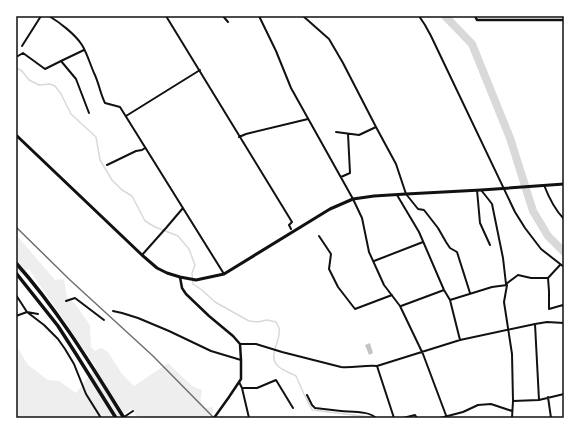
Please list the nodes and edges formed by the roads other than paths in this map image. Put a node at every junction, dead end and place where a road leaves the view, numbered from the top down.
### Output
1 (41, 16) edge
2 (48, 16) edge
3 (166, 16) edge
4 (223, 16) edge
5 (259, 16) edge
6 (303, 16) edge
7 (419, 16) edge
8 (475, 16) edge
9 (564, 20) edge
10 (228, 22) dead end
11 (22, 46) dead end
12 (84, 50) junction
13 (16, 56) edge
14 (61, 61) junction
15 (200, 70) junction
16 (89, 113) dead end
17 (126, 116) junction
18 (308, 119) junction
19 (376, 128) junction
20 (336, 132) dead end
21 (348, 134) junction
22 (16, 135) edge
23 (239, 137) junction
24 (145, 148) junction
25 (107, 165) dead end
26 (341, 178) junction
27 (564, 184) edge
28 (544, 185) junction
29 (503, 189) junction
30 (479, 190) junction
31 (406, 194) junction
32 (397, 195) junction
33 (353, 199) junction
34 (183, 208) junction
35 (564, 219) edge
36 (291, 229) dead end
37 (319, 236) dead end
38 (423, 242) junction
39 (490, 245) dead end
40 (142, 255) junction
41 (374, 261) junction
42 (16, 263) edge
43 (560, 265) junction
44 (564, 267) edge
45 (16, 273) edge
46 (224, 274) junction
47 (180, 277) junction
48 (548, 278) junction
49 (506, 285) junction
50 (444, 290) junction
51 (470, 293) junction
52 (16, 295) edge
53 (392, 295) junction
54 (450, 300) junction
55 (66, 301) dead end
56 (400, 306) junction
57 (564, 308) edge
58 (113, 311) dead end
59 (28, 312) junction
60 (38, 314) dead end
61 (16, 316) edge
62 (104, 320) dead end
63 (564, 323) edge
64 (535, 324) junction
65 (508, 329) junction
66 (460, 340) junction
67 (240, 344) junction
68 (422, 351) junction
69 (241, 360) junction
70 (377, 366) junction
71 (239, 382) junction
72 (242, 388) junction
73 (564, 394) edge
74 (307, 395) dead end
75 (548, 397) junction
76 (539, 400) junction
77 (513, 401) junction
78 (293, 408) dead end
79 (512, 411) junction
80 (133, 412) dead end
81 (215, 417) edge
82 (446, 417) edge
83 (101, 418) edge
84 (116, 418) edge
85 (124, 418) edge
86 (249, 418) edge
87 (376, 418) edge
88 (393, 418) edge
89 (403, 418) edge
90 (417, 418) edge
91 (440, 418) edge
92 (512, 418) edge
93 (551, 418) edge

1 - 11 street
2 - 12 street
3 - 15 street
4 - 10 street
5 - 18 street
6 - 19 street
7 - 29 street
8 - 9 main road
12 - 14 street
12 - 17 street
13 - 14 street
14 - 16 street
15 - 17 street
15 - 23 street
17 - 24 street
18 - 23 street
18 - 26 street
19 - 21 street
19 - 31 street
20 - 21 street
21 - 26 street
22 - 40 main road
23 - 36 street
24 - 25 street
24 - 34 street
26 - 33 street
27 - 28 main road
28 - 29 main road
28 - 35 street
29 - 30 main road
29 - 43 street
30 - 31 main road
30 - 39 street
30 - 49 street
31 - 32 main road
31 - 51 street
32 - 33 main road
32 - 38 street
33 - 41 street
33 - 46 main road
34 - 40 street
34 - 46 street
37 - 53 street
38 - 41 street
38 - 50 street
40 - 47 main road
41 - 53 street
42 - 85 highway
43 - 44 street
43 - 48 street
45 - 84 highway
46 - 47 main road
47 - 67 main road
48 - 49 street
48 - 57 street
49 - 51 street
49 - 65 street
50 - 54 street
50 - 56 street
51 - 54 street
52 - 59 street
53 - 56 street
54 - 66 street
55 - 62 street
56 - 68 street
58 - 69 street
59 - 60 street
59 - 61 street
59 - 83 street
63 - 64 street
64 - 65 street
64 - 76 street
65 - 66 street
65 - 77 street
66 - 68 street
67 - 69 main road
67 - 70 street
68 - 70 street
68 - 82 street
69 - 71 main road
70 - 88 street
71 - 72 street
71 - 81 main road
72 - 78 street
72 - 86 street
73 - 75 street
74 - 87 street
75 - 76 street
75 - 93 street
76 - 77 street
77 - 79 street
79 - 82 street
79 - 92 street
80 - 85 street
82 - 91 street
89 - 90 street

